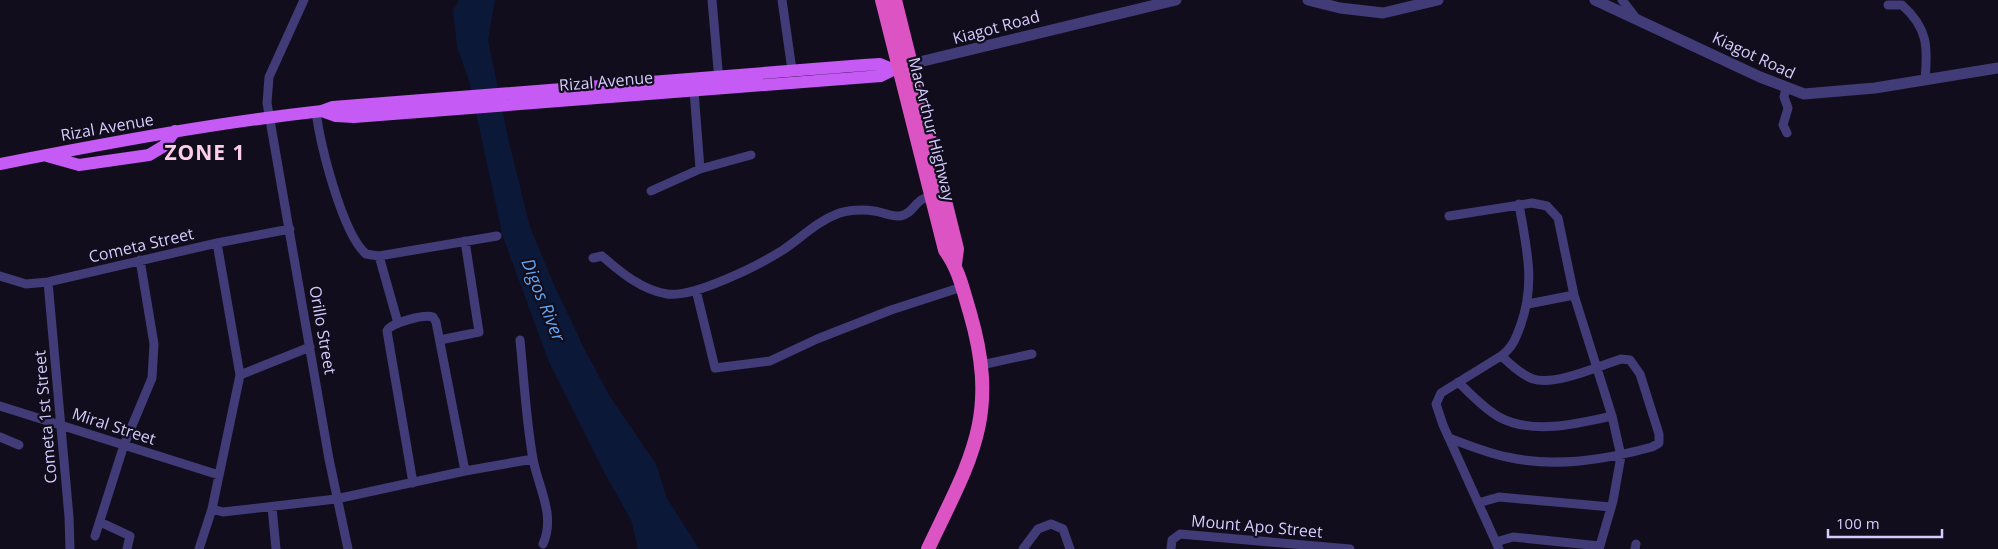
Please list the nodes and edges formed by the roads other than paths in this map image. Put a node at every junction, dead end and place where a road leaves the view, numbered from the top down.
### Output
1 (304, 0) edge
2 (712, 0) edge
3 (782, 0) edge
4 (882, 0) edge
5 (895, 0) edge
6 (1176, 0) edge
7 (1308, 0) edge
8 (1438, 0) edge
9 (1595, 0) edge
10 (1622, 0) edge
11 (1888, 4) dead end
12 (1637, 20) junction
13 (901, 67) junction
14 (1998, 68) edge
15 (792, 70) junction
16 (1925, 80) junction
17 (719, 82) junction
18 (1786, 88) junction
19 (694, 90) junction
20 (511, 99) junction
21 (319, 111) junction
22 (270, 117) junction
23 (175, 131) junction
24 (1787, 133) dead end
25 (45, 155) junction
26 (751, 155) dead end
27 (0, 164) edge
28 (700, 169) junction
29 (651, 191) dead end
30 (937, 195) junction
31 (1519, 204) junction
32 (1449, 216) dead end
33 (290, 229) junction
34 (497, 236) dead end
35 (465, 240) junction
36 (217, 243) junction
37 (379, 256) junction
38 (593, 258) dead end
39 (140, 260) junction
40 (0, 276) edge
41 (48, 282) junction
42 (962, 287) junction
43 (696, 290) junction
44 (1574, 295) junction
45 (1528, 304) junction
46 (398, 323) junction
47 (440, 340) junction
48 (520, 340) dead end
49 (310, 347) junction
50 (1032, 354) dead end
51 (1501, 356) junction
52 (981, 365) junction
53 (1596, 367) junction
54 (240, 375) junction
55 (1458, 382) junction
56 (0, 406) edge
57 (1612, 416) junction
58 (61, 424) junction
59 (0, 437) edge
60 (1448, 438) junction
61 (19, 445) dead end
62 (124, 445) junction
63 (1621, 456) junction
64 (533, 459) junction
65 (464, 471) junction
66 (219, 475) junction
67 (413, 483) junction
68 (336, 499) junction
69 (1478, 503) junction
70 (272, 507) junction
71 (1611, 507) junction
72 (212, 509) junction
73 (100, 522) junction
74 (95, 536) dead end
75 (543, 544) dead end
76 (1497, 546) edge
77 (1599, 547) edge
78 (70, 549) edge
79 (127, 549) edge
80 (199, 549) edge
81 (276, 549) edge
82 (348, 549) edge
83 (928, 549) edge
84 (1023, 549) edge
85 (1070, 549) edge
86 (1171, 549) edge
87 (1350, 549) edge

1 - 22 street, Orillo Street
2 - 17 street
3 - 15 street
4 - 13 highway, MacArthur Highway
5 - 13 highway, MacArthur Highway
6 - 13 street, Kiagot Road
7 - 8 street
9 - 12 street, Kiagot Road
10 - 12 street
11 - 16 street
12 - 18 street, Kiagot Road
13 - 15 main road, Rizal Avenue
13 - 17 main road, Rizal Avenue
13 - 30 highway, MacArthur Highway
14 - 16 street, Kiagot Road
15 - 17 main road, Rizal Avenue
16 - 18 street, Kiagot Road
17 - 19 main road, Rizal Avenue
17 - 20 main road, Rizal Avenue
18 - 24 street
19 - 20 main road, Rizal Avenue
19 - 28 street
20 - 21 main road, Rizal Avenue
21 - 22 main road, Rizal Avenue
21 - 37 street
22 - 23 main road, Rizal Avenue
22 - 33 street, Orillo Street
23 - 25 main road, Rizal Avenue
23 - 25 main road, Rizal Avenue
25 - 27 main road, Rizal Avenue
26 - 28 street
28 - 29 street
30 - 42 highway, MacArthur Highway
30 - 43 street
31 - 32 street
31 - 44 street
31 - 45 street
33 - 36 street, Cometa Street
33 - 49 street, Orillo Street
34 - 35 street
35 - 37 street
35 - 47 street
36 - 39 street, Cometa Street
36 - 54 street
37 - 46 street
38 - 43 street
39 - 41 street, Cometa Street
39 - 62 street
40 - 41 street, Cometa Street
41 - 58 street, Cometa 1st Street
42 - 43 street
42 - 52 highway, MacArthur Highway
44 - 45 street
44 - 53 street
45 - 51 street
46 - 47 street
46 - 67 street
47 - 65 street
48 - 64 street
49 - 54 street
49 - 68 street, Orillo Street
50 - 52 street
51 - 53 street
51 - 55 street
52 - 83 highway, MacArthur Highway
53 - 57 street
53 - 63 street
54 - 66 street
55 - 57 street
55 - 60 street
56 - 58 street, Miral Street
57 - 63 street
58 - 62 street, Miral Street
58 - 78 street, Cometa 1st Street
59 - 61 street
60 - 63 street
60 - 69 street
62 - 66 street, Miral Street
62 - 73 street
63 - 71 street
64 - 65 street
64 - 75 street
65 - 67 street
66 - 72 street
67 - 68 street
68 - 70 street
68 - 82 street, Orillo Street
69 - 71 street
69 - 76 street
70 - 72 street
70 - 81 street
71 - 77 street
72 - 80 street
73 - 74 street
73 - 79 street
76 - 77 street
84 - 85 street
86 - 87 street, Mount Apo Street

